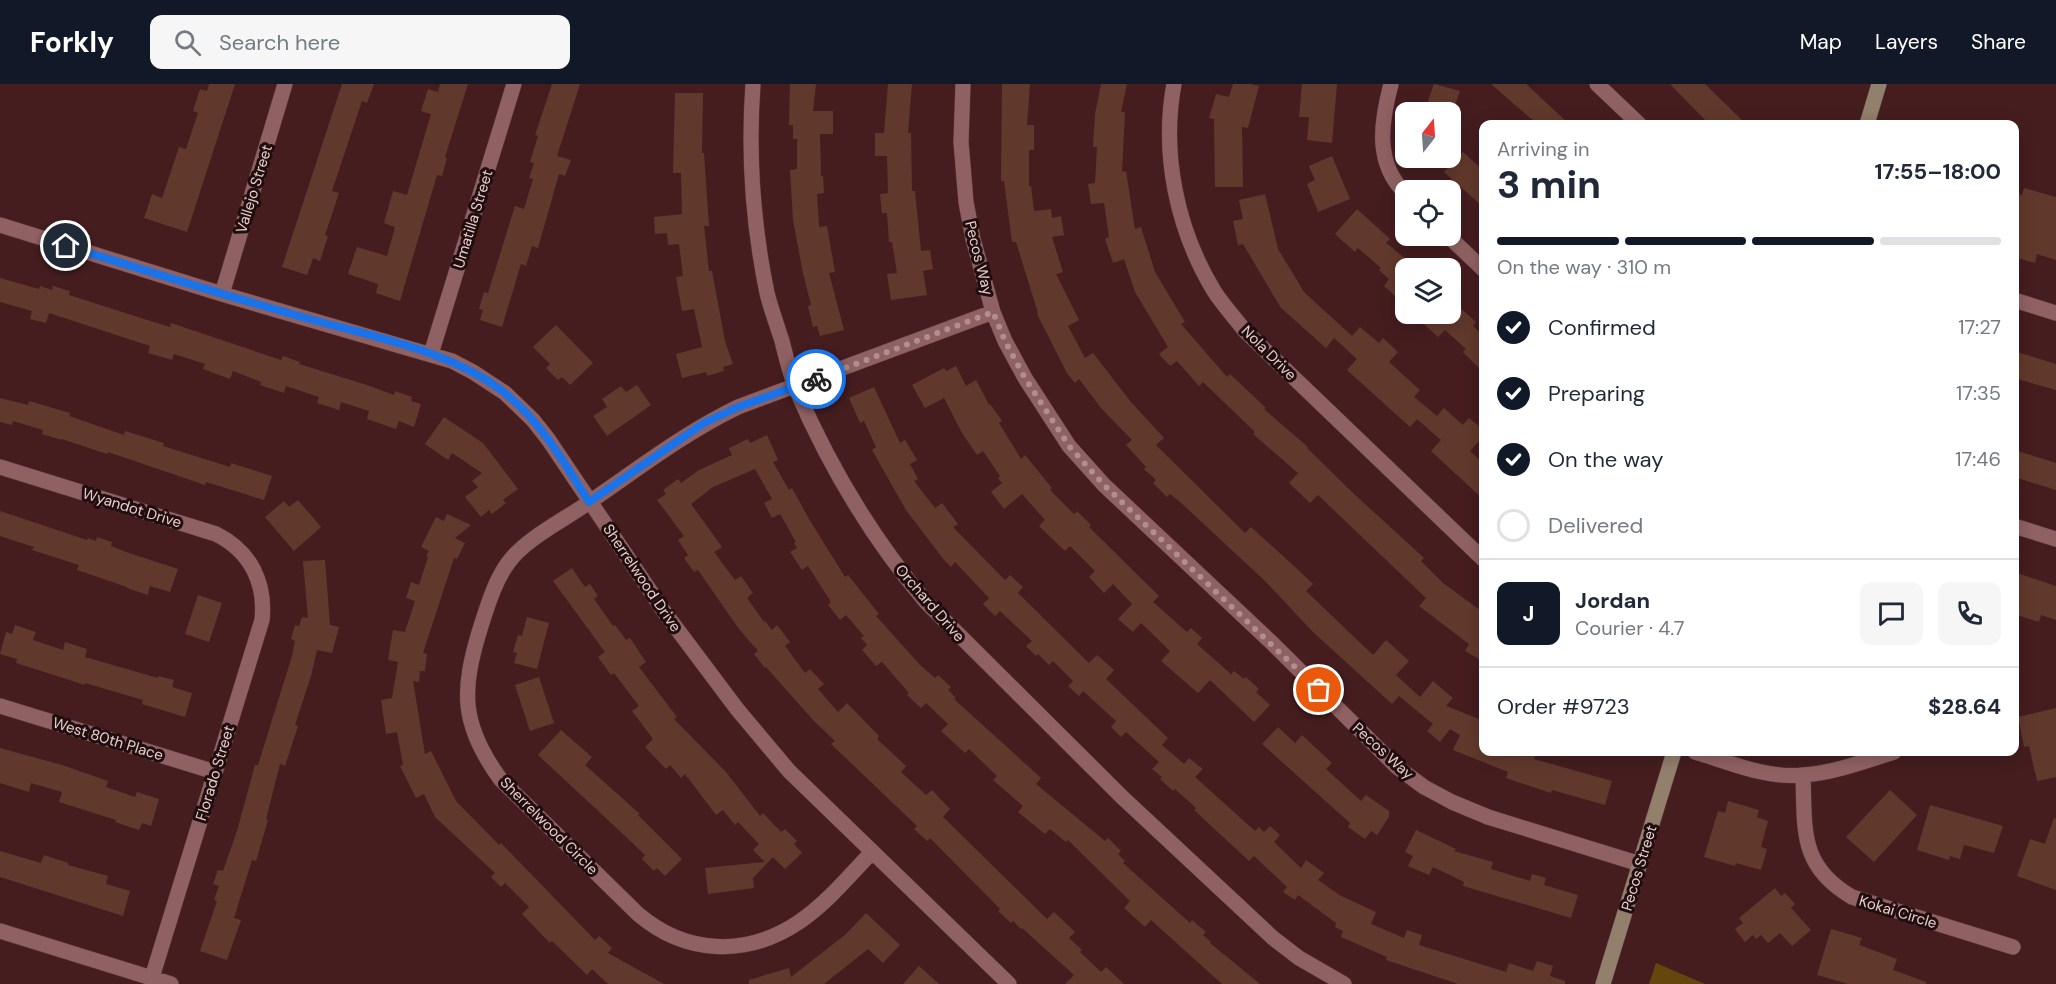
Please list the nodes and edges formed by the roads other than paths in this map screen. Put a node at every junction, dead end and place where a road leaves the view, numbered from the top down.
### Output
1 (285, 84) edge
2 (514, 84) edge
3 (753, 84) edge
4 (963, 84) edge
5 (1174, 84) edge
6 (1391, 84) edge
7 (1598, 84) edge
8 (1879, 84) edge
9 (1635, 120) edge
10 (1868, 120) edge
11 (1395, 181) edge
12 (0, 225) edge
13 (1459, 246) edge
14 (1479, 265) edge
15 (222, 294) junction
16 (2019, 302) edge
17 (993, 312) junction
18 (2056, 313) edge
19 (431, 354) junction
20 (795, 387) junction
21 (0, 467) edge
22 (589, 502) junction
23 (2019, 528) edge
24 (2056, 539) edge
25 (1479, 555) edge
26 (254, 567) joint
27 (0, 706) edge
28 (1673, 756) edge
29 (1708, 756) edge
30 (1881, 756) edge
31 (215, 772) junction
32 (1803, 776) junction
33 (872, 852) junction
34 (1640, 864) junction
35 (0, 931) edge
36 (2013, 947) dead end
37 (151, 981) edge
38 (171, 984) edge
39 (1009, 984) edge
40 (1344, 984) edge
41 (1603, 984) edge

1 - 15 street, Vallejo Street
2 - 19 street, Umatilla Street
3 - 20 street, Orchard Drive
4 - 17 street, Pecos Way
5 - 25 street, Nola Drive
6 - 11 street
7 - 9 street
8 - 10 main road
12 - 15 street, Sherrelwood Drive
13 - 14 street
15 - 19 street, Sherrelwood Drive
16 - 18 street
17 - 20 street, Sherrelwood Circle
17 - 34 street, Pecos Way
19 - 22 street, Sherrelwood Drive
20 - 22 street, Sherrelwood Circle
20 - 40 street, Orchard Drive
21 - 26 street, Wyandot Drive
22 - 33 street, Sherrelwood Drive
22 - 33 street, Sherrelwood Circle
23 - 24 street
26 - 31 street, Florado Street
27 - 31 street, West 80th Place
28 - 34 main road, Pecos Street
29 - 32 street
30 - 32 street
31 - 37 street, Florado Street
32 - 36 street, Kokai Circle
33 - 39 street, Sherrelwood Drive
34 - 41 main road, Pecos Street
35 - 37 street
37 - 38 street

